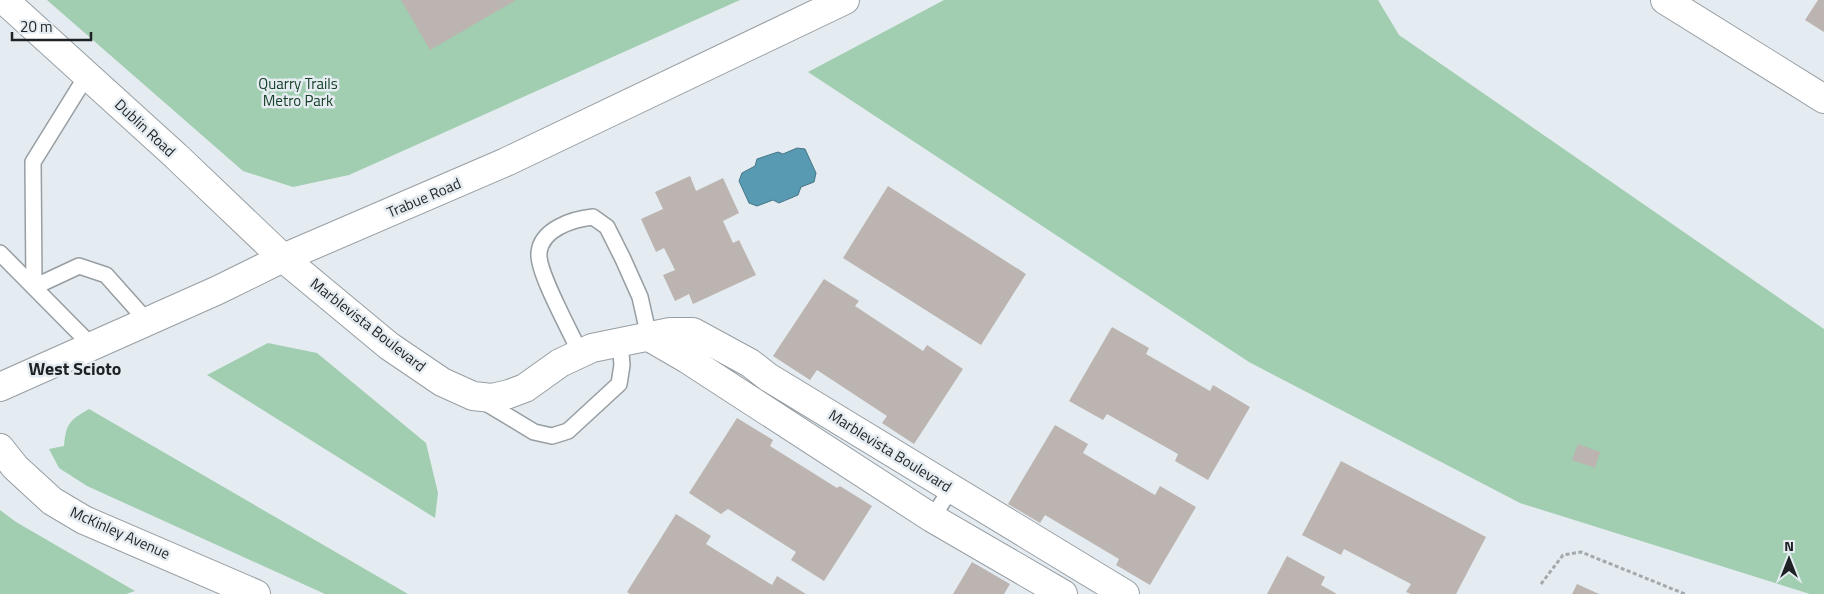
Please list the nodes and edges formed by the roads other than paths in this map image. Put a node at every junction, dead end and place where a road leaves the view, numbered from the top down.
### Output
1 (2, 0) edge
2 (844, 0) edge
3 (1665, 0) edge
4 (87, 75) junction
5 (1824, 99) edge
6 (0, 253) edge
7 (283, 258) junction
8 (34, 287) junction
9 (147, 322) junction
10 (649, 337) junction
11 (620, 341) junction
12 (92, 346) junction
13 (580, 353) junction
14 (750, 363) junction
15 (0, 387) edge
16 (732, 390) junction
17 (473, 396) junction
18 (0, 448) edge
19 (951, 489) junction
20 (932, 518) junction
21 (256, 594) edge
22 (1063, 594) edge
23 (1125, 594) edge

1 - 4 street, Dublin Road
2 - 7 street, Trabue Road
3 - 5 street
4 - 7 street, Dublin Road
4 - 8 lane
6 - 8 lane
7 - 9 street, Trabue Road
7 - 17 street, Marblevista Boulevard
8 - 9 lane
8 - 12 lane
9 - 12 street, Trabue Road
10 - 11 street, Marblevista Boulevard
10 - 13 lane
10 - 14 street, Marblevista Boulevard
10 - 16 street
11 - 13 street, Marblevista Boulevard
11 - 17 lane
12 - 15 street, Trabue Road
13 - 17 street, Marblevista Boulevard
14 - 16 lane
14 - 19 street, Marblevista Boulevard
16 - 20 street
18 - 21 street, McKinley Avenue
19 - 20 lane
19 - 23 street, Marblevista Boulevard
20 - 22 street

